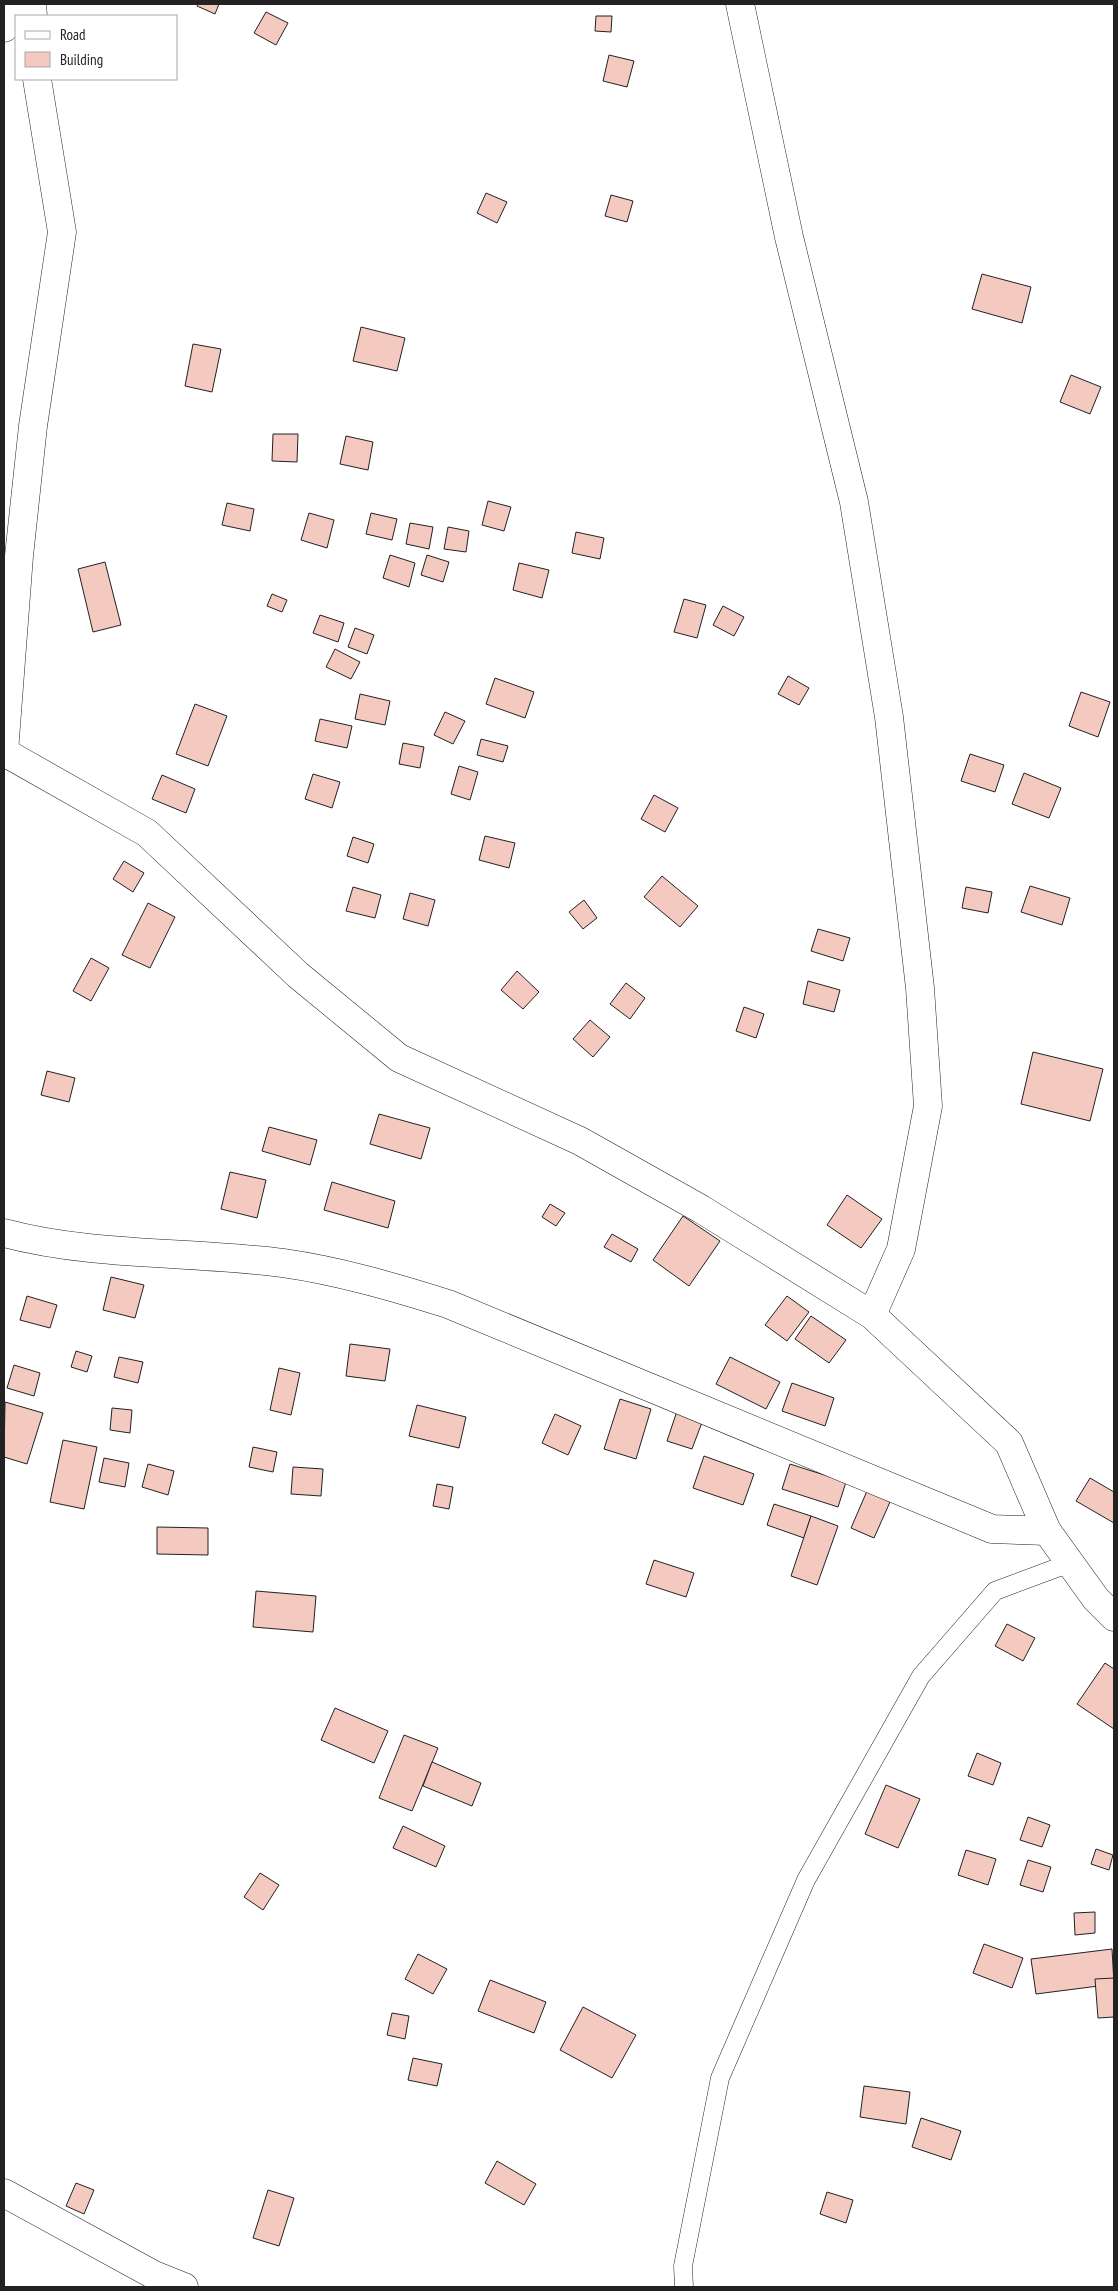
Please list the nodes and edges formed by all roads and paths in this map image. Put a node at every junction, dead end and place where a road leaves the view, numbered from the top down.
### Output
1 (11, 4) edge
2 (740, 4) edge
3 (4, 28) edge
4 (38, 80) edge
5 (4, 752) edge
6 (4, 1233) edge
7 (872, 1315) junction
8 (1047, 1531) junction
9 (1070, 1563) junction
10 (1114, 1617) edge
11 (4, 2193) edge
12 (184, 2287) edge
13 (684, 2287) edge

1 - 3 street
2 - 7 street
4 - 5 street
5 - 7 street
6 - 8 street
7 - 8 street
8 - 9 street
9 - 10 street
9 - 13 lane
11 - 12 street

